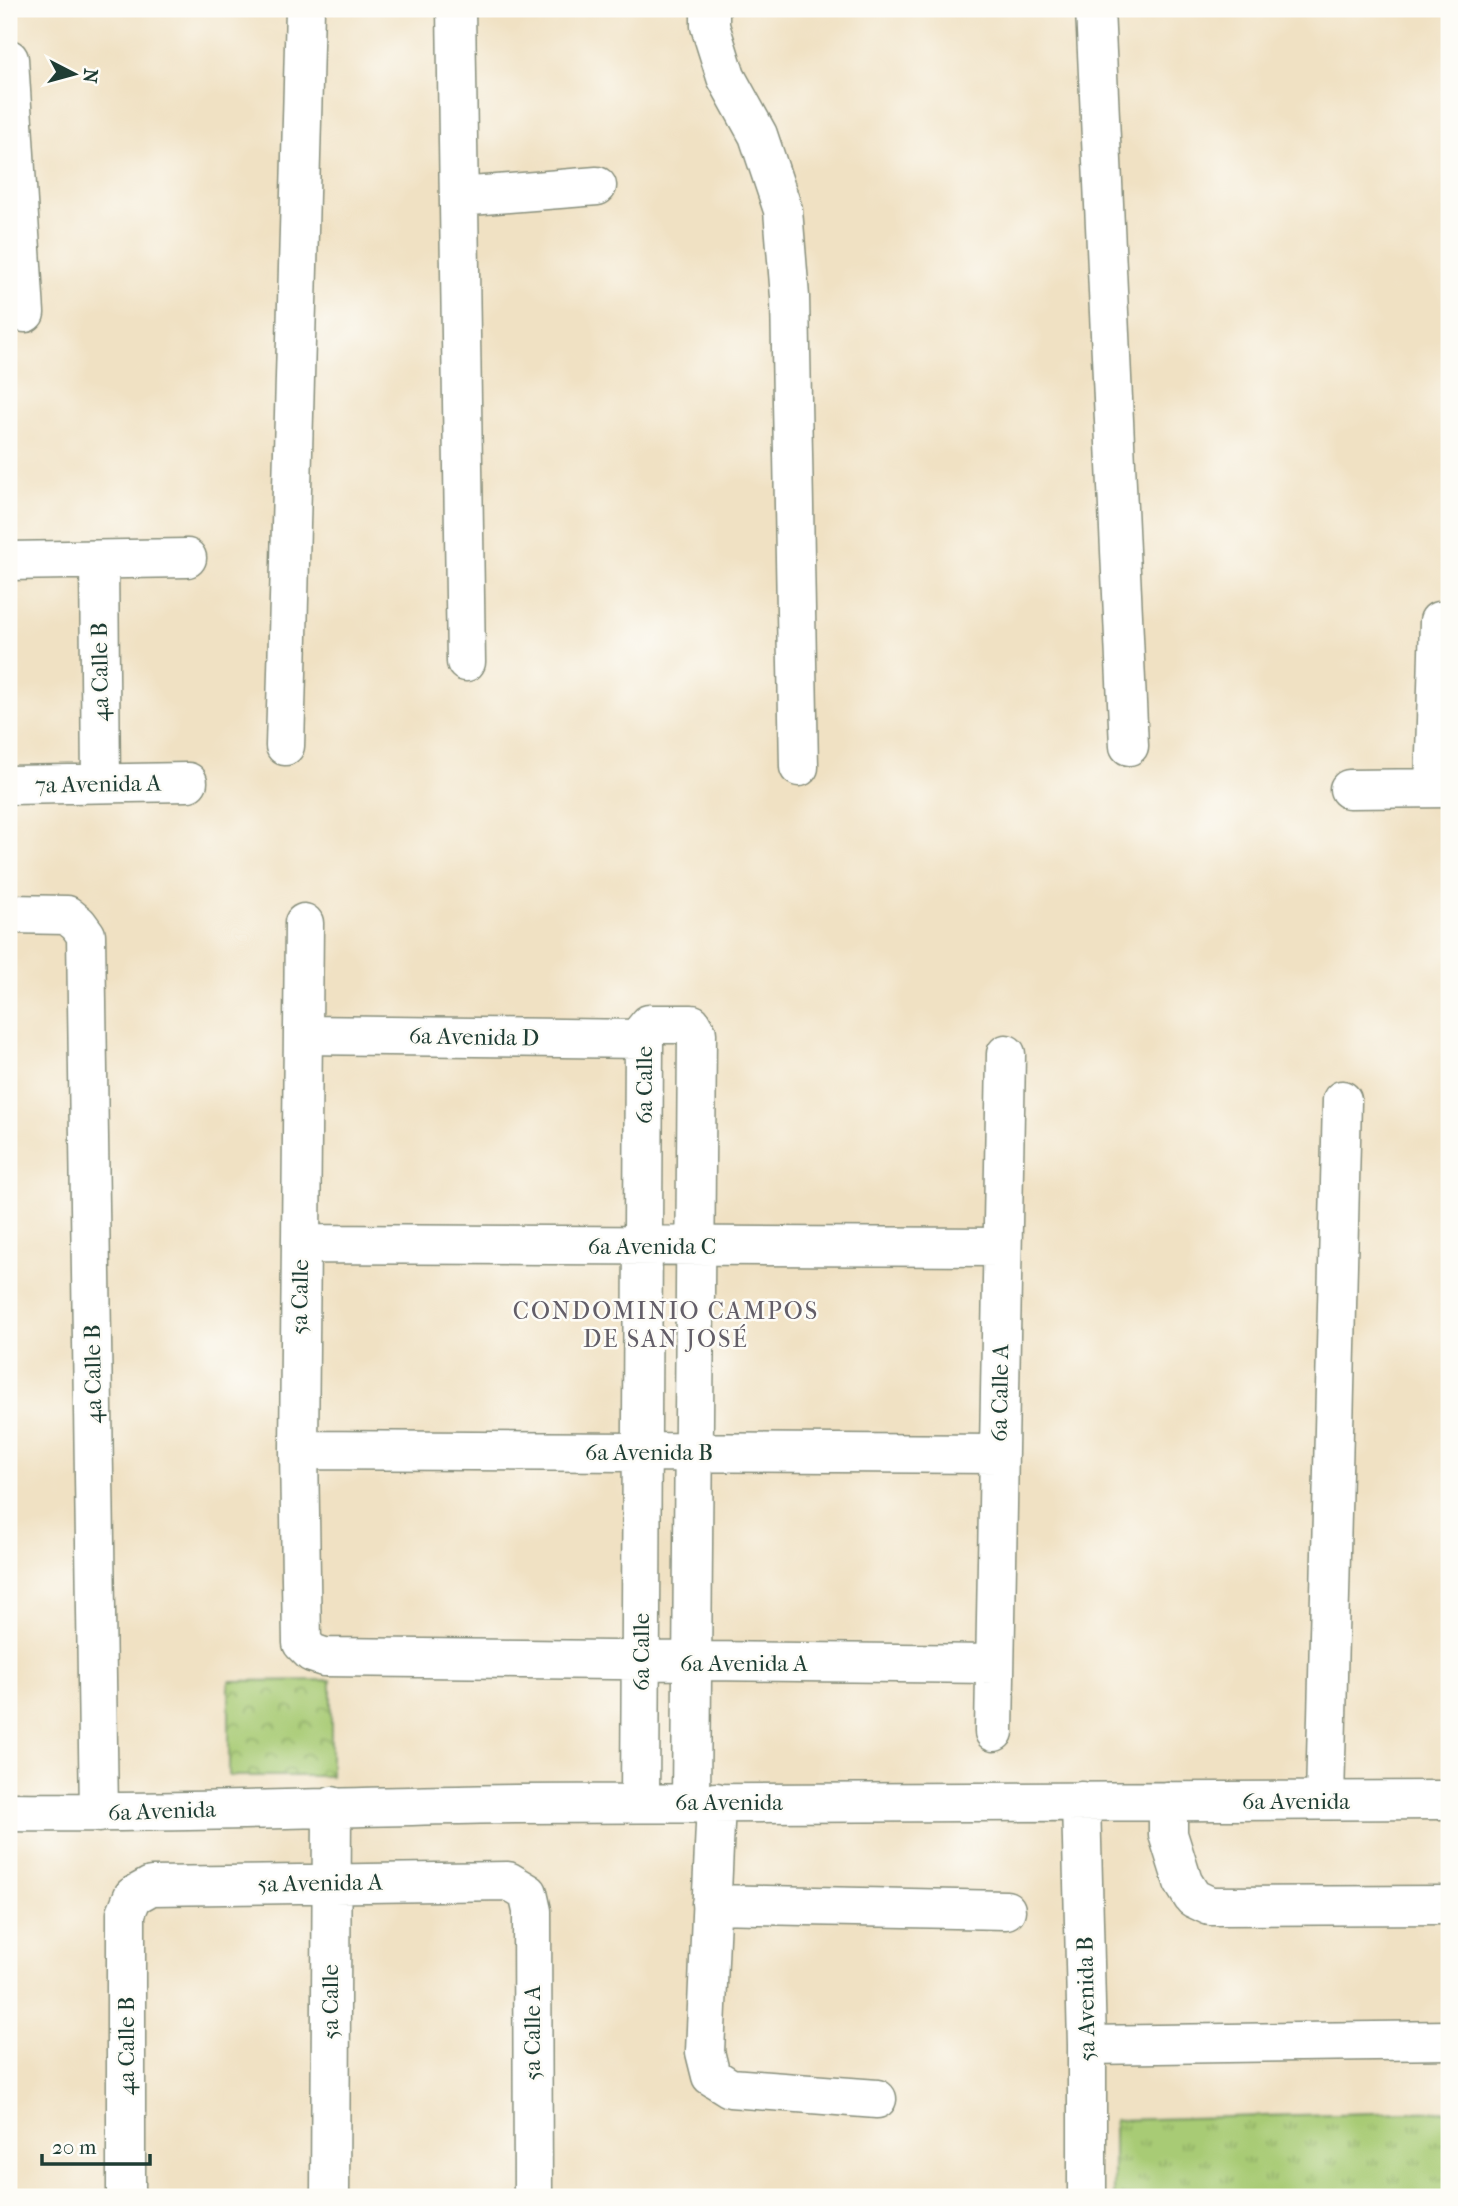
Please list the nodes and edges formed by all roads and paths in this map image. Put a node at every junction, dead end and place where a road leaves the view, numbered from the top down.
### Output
1 (305, 9) edge
2 (457, 9) edge
3 (710, 9) edge
4 (1095, 9) edge
5 (9, 59) edge
6 (12, 168) edge
7 (597, 186) dead end
8 (459, 197) junction
9 (25, 313) dead end
10 (187, 558) dead end
11 (99, 560) junction
12 (9, 561) edge
13 (1439, 621) dead end
14 (466, 663) dead end
15 (285, 746) dead end
16 (1129, 746) dead end
17 (799, 767) dead end
18 (188, 782) dead end
19 (101, 783) junction
20 (9, 785) edge
21 (1442, 788) edge
22 (1349, 789) dead end
23 (9, 914) edge
24 (304, 923) dead end
25 (303, 1035) junction
26 (644, 1039) junction
27 (1006, 1054) dead end
28 (1342, 1100) dead end
29 (301, 1244) junction
30 (643, 1245) junction
31 (694, 1246) junction
32 (1002, 1247) junction
33 (299, 1450) junction
34 (642, 1452) junction
35 (692, 1452) junction
36 (999, 1454) junction
37 (324, 1657) joint
38 (640, 1662) junction
39 (691, 1662) junction
40 (995, 1664) junction
41 (994, 1732) dead end
42 (1325, 1800) junction
43 (1449, 1800) edge
44 (1081, 1801) junction
45 (1168, 1801) junction
46 (640, 1803) junction
47 (703, 1803) junction
48 (332, 1806) junction
49 (9, 1812) edge
50 (99, 1813) junction
51 (509, 1881) joint
52 (331, 1883) junction
53 (133, 1896) joint
54 (711, 1904) junction
55 (1449, 1905) edge
56 (1006, 1910) dead end
57 (1449, 2040) edge
58 (1087, 2045) junction
59 (877, 2099) dead end
60 (126, 2197) edge
61 (330, 2197) edge
62 (533, 2197) edge
63 (1087, 2197) edge

1 - 15 street
2 - 8 street
3 - 17 street
4 - 16 street
5 - 6 street
6 - 9 street
7 - 8 street
8 - 14 street
10 - 11 street
11 - 12 street
11 - 19 street, 4a Calle B
13 - 21 street
18 - 19 street, 7a Avenida A
19 - 20 street, 7a Avenida A
21 - 22 street
23 - 50 street, 4a Calle B
24 - 25 street, 5a Calle
25 - 26 street, 6a Avenida D
25 - 29 street, 5a Calle
26 - 30 street, 6a Calle
26 - 31 street, 6a Calle
27 - 32 street, 6a Calle A
28 - 42 street
29 - 30 street, 6a Avenida C
29 - 33 street, 5a Calle
30 - 31 street, 6a Avenida C
30 - 34 street, 6a Calle
31 - 32 street, 6a Avenida C
31 - 35 street, 6a Calle
32 - 36 street, 6a Calle A
33 - 34 street, 6a Avenida B
33 - 37 street, 5a Calle
34 - 35 street, 6a Avenida B
34 - 38 street, 6a Calle
35 - 36 street, 6a Avenida B
35 - 39 street, 6a Calle
36 - 40 street, 6a Calle A
37 - 38 street, 6a Avenida A
38 - 39 street, 6a Avenida A
38 - 46 street, 6a Calle
39 - 40 street, 6a Avenida A
39 - 47 street, 6a Calle
40 - 41 street, 6a Calle A
42 - 43 street, 6a Avenida
42 - 45 street, 6a Avenida
44 - 45 street, 6a Avenida
44 - 47 street, 6a Avenida
44 - 58 street, 5a Avenida B
45 - 55 street
46 - 47 street, 6a Avenida
46 - 48 street, 6a Avenida
47 - 54 street, 6a Calle
48 - 50 street, 6a Avenida
48 - 52 street, 5a Calle
49 - 50 street, 6a Avenida
51 - 52 street, 5a Avenida A
51 - 62 street, 5a Calle A
52 - 53 street, 5a Avenida A
52 - 61 street, 5a Calle
53 - 60 street, 4a Calle B
54 - 56 street
54 - 59 street, 6a Calle
57 - 58 street
58 - 63 street, 5a Avenida B

